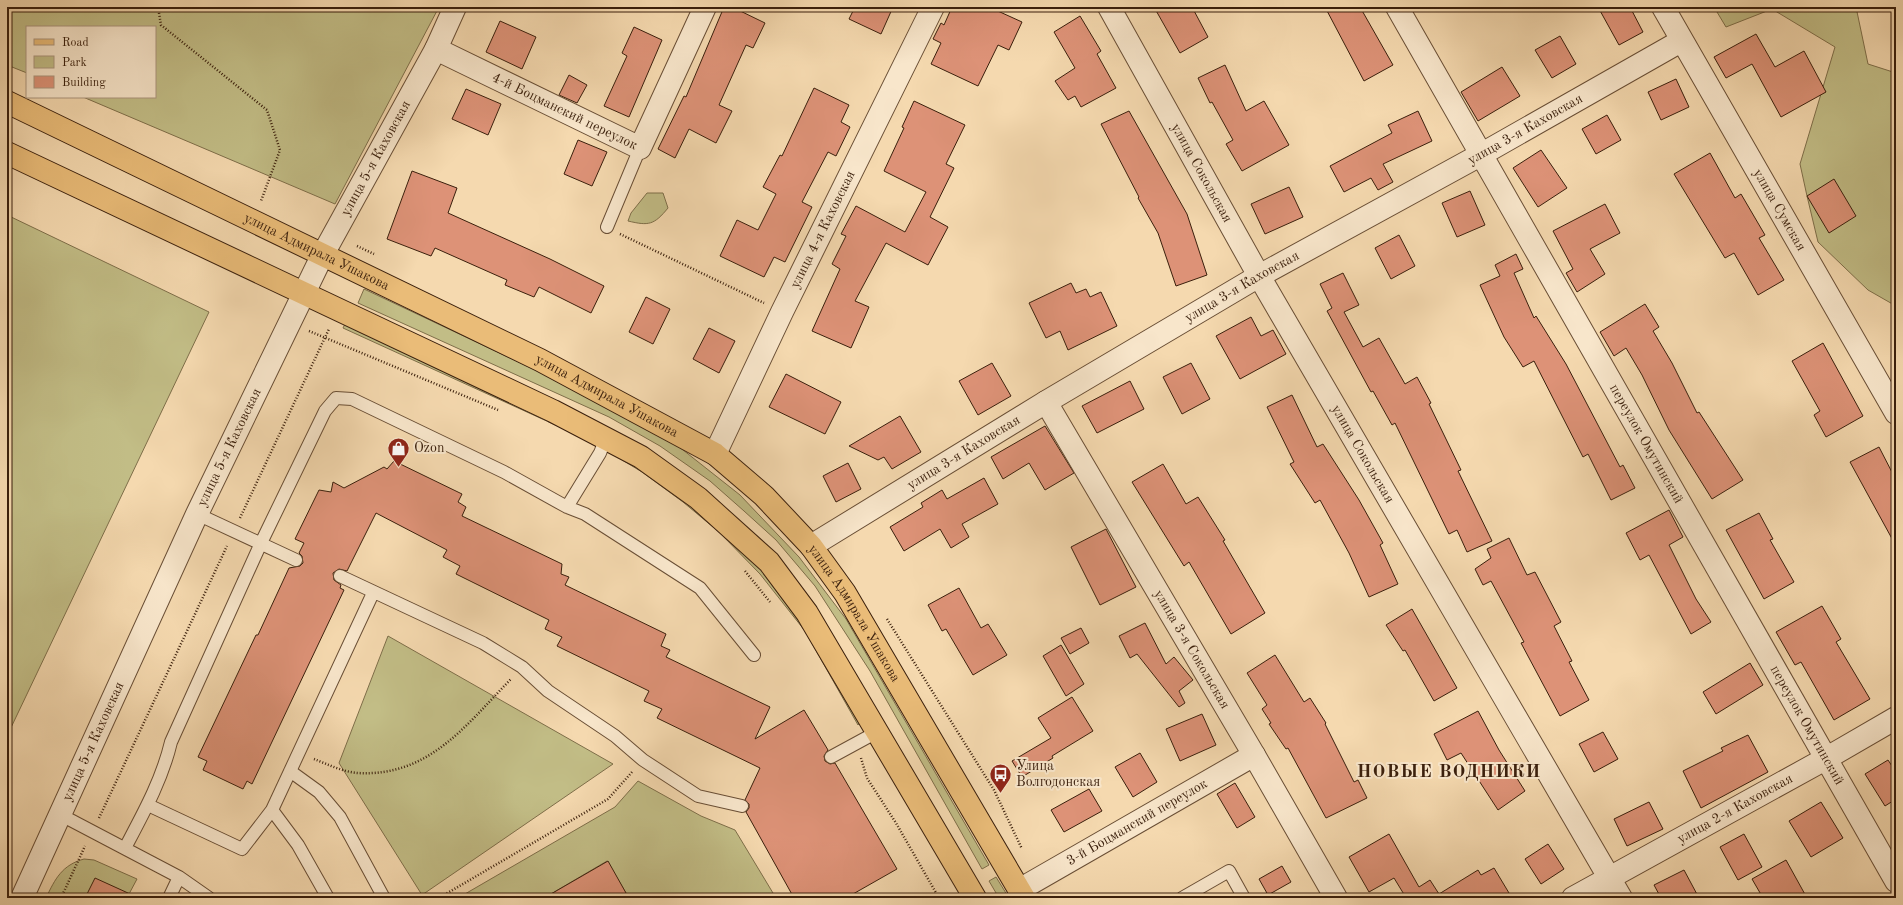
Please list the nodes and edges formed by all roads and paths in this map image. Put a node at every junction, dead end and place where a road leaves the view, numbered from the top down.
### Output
1 (158, 7) edge
2 (455, 7) edge
3 (705, 7) edge
4 (933, 7) edge
5 (1109, 7) edge
6 (1398, 7) edge
7 (1663, 7) edge
8 (1682, 41) junction
9 (436, 49) junction
10 (7, 102) edge
11 (640, 148) junction
12 (7, 153) edge
13 (1482, 154) junction
14 (261, 201) dead end
15 (607, 227) joint
16 (366, 250) dead end
17 (322, 256) junction
18 (356, 272) junction
19 (1259, 276) junction
20 (304, 294) junction
21 (338, 310) junction
22 (782, 312) junction
23 (1046, 402) junction
24 (1896, 413) edge
25 (606, 438) junction
26 (715, 454) junction
27 (568, 507) junction
28 (197, 514) junction
29 (234, 530) junction
30 (261, 543) junction
31 (811, 546) junction
32 (296, 560) dead end
33 (340, 576) dead end
34 (373, 593) junction
35 (754, 655) dead end
36 (522, 667) junction
37 (1896, 718) edge
38 (876, 732) junction
39 (299, 753) junction
40 (1254, 755) junction
41 (831, 757) dead end
42 (1827, 758) junction
43 (643, 760) junction
44 (290, 772) junction
45 (148, 804) junction
46 (742, 806) dead end
47 (272, 810) junction
48 (61, 815) junction
49 (92, 831) junction
50 (125, 848) junction
51 (179, 877) junction
52 (1609, 877) junction
53 (1896, 881) edge
54 (1021, 894) edge
55 (22, 898) edge
56 (61, 898) edge
57 (169, 898) edge
58 (209, 898) edge
59 (328, 898) edge
60 (384, 898) edge
61 (439, 898) edge
62 (975, 898) edge
63 (1182, 898) edge
64 (1244, 898) edge
65 (1336, 898) edge
66 (1573, 898) edge
67 (1621, 898) edge

1 - 14 path
2 - 9 street, улица 5-я Каховская
3 - 11 street, 4-й Боцманский переулок
4 - 22 street, улица 4-я Каховская
5 - 19 street, улица Сокольская
6 - 13 street, переулок Омутинский
7 - 8 street, улица Сумская
8 - 13 street, улица 3-я Каховская
8 - 24 street, улица Сумская
9 - 11 street, 4-й Боцманский переулок
9 - 17 street, улица 5-я Каховская
10 - 17 main road, улица Адмирала Ушакова
11 - 15 lane
12 - 20 main road
13 - 19 street, улица 3-я Каховская
13 - 42 street, переулок Омутинский
15 - 22 path
16 - 18 path
17 - 18 main road, улица Адмирала Ушакова
17 - 20 street, улица 5-я Каховская
18 - 26 main road, улица Адмирала Ушакова
19 - 23 street, улица 3-я Каховская
19 - 52 street, улица Сокольская
20 - 21 main road
20 - 28 street, улица 5-я Каховская
21 - 25 main road
21 - 29 path
22 - 26 street, улица 4-я Каховская
23 - 31 street, улица 3-я Каховская
23 - 40 street, улица 3-я Сокольская
25 - 27 lane
25 - 38 main road
26 - 31 main road, улица Адмирала Ушакова
27 - 30 lane
27 - 35 lane
28 - 29 lane
28 - 48 street, улица 5-я Каховская
29 - 30 lane
29 - 49 path
30 - 32 lane
30 - 45 lane
31 - 54 main road, улица Адмирала Ушакова
33 - 34 lane
34 - 36 lane
34 - 39 lane
36 - 39 path
36 - 43 lane
37 - 42 street, улица 2-я Каховская
38 - 41 lane
38 - 62 main road
39 - 44 lane
40 - 54 street, 3-й Боцманский переулок
40 - 65 street, улица 3-я Сокольская
42 - 52 street, улица 2-я Каховская
42 - 53 street, переулок Омутинский
43 - 46 lane
43 - 61 path
44 - 47 lane
44 - 60 lane
45 - 47 lane
45 - 50 lane
47 - 59 lane
48 - 49 lane
48 - 55 street, улица 5-я Каховская
49 - 50 lane
49 - 56 path
50 - 51 lane
51 - 57 lane
51 - 58 lane
52 - 66 street, улица 2-я Каховская
52 - 67 street, улица Сокольская
63 - 64 lane

